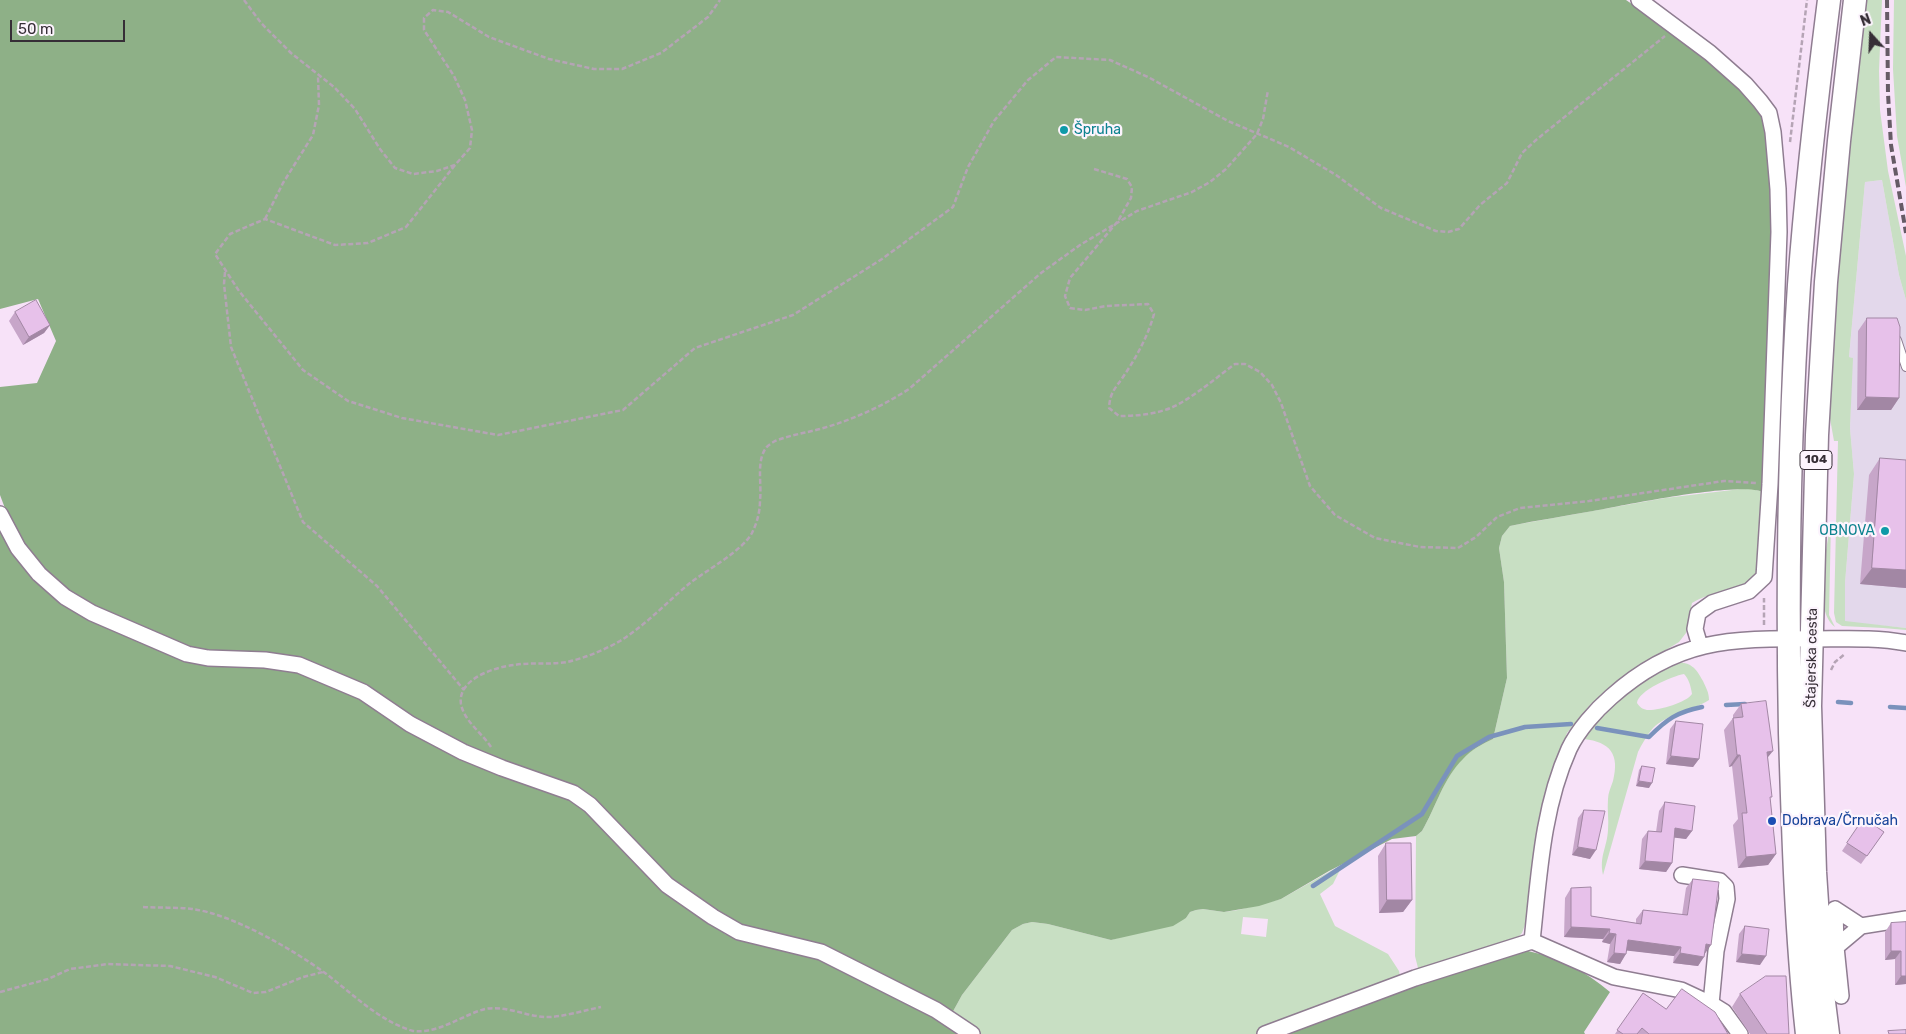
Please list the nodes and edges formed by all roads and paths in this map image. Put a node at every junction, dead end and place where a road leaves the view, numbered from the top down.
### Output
1 (244, 0) edge
2 (720, 0) edge
3 (1639, 0) edge
4 (1807, 0) edge
5 (1828, 0) edge
6 (1855, 0) edge
7 (1676, 27) junction
8 (318, 75) junction
9 (1268, 90) dead end
10 (1257, 134) junction
11 (1789, 148) dead end
12 (455, 165) junction
13 (1094, 169) dead end
14 (265, 219) junction
15 (1118, 221) junction
16 (226, 271) junction
17 (1896, 334) edge
18 (1906, 367) edge
19 (1770, 484) junction
20 (0, 514) edge
21 (1764, 577) junction
22 (1764, 626) dead end
23 (1788, 638) junction
24 (1812, 639) junction
25 (1906, 643) edge
26 (1700, 646) junction
27 (1848, 653) dead end
28 (1829, 674) dead end
29 (464, 690) junction
30 (502, 768) junction
31 (1682, 875) dead end
32 (143, 907) dead end
33 (1906, 919) edge
34 (1860, 926) junction
35 (1532, 941) junction
36 (1836, 947) junction
37 (323, 972) junction
38 (0, 992) edge
39 (1840, 996) dead end
40 (1711, 1004) junction
41 (601, 1007) dead end
42 (972, 1034) edge
43 (1265, 1034) edge
44 (1740, 1034) edge
45 (1806, 1034) edge
46 (1828, 1034) edge

1 - 8 path
2 - 12 path
3 - 7 street
4 - 11 path
5 - 23 main road, Štajerska cesta / 104
6 - 24 main road, Štajerska cesta / 104
7 - 10 path
7 - 19 street
8 - 12 path
8 - 14 path
9 - 10 path
10 - 15 path
10 - 16 path
12 - 14 path
13 - 15 path
14 - 16 path
15 - 19 path
15 - 29 path
16 - 29 path
17 - 18 lane
19 - 21 street
20 - 30 street
21 - 22 path
21 - 26 street
23 - 24 street
23 - 26 street
23 - 45 main road, Štajerska cesta / 104
24 - 25 street
24 - 46 main road, Štajerska cesta / 104
26 - 35 street
27 - 28 path
29 - 30 path
30 - 42 street
31 - 40 street
32 - 37 path
33 - 34 street
34 - 36 street
34 - 36 street
35 - 40 street
35 - 43 street
36 - 39 street
37 - 38 path
37 - 41 path
40 - 44 street

